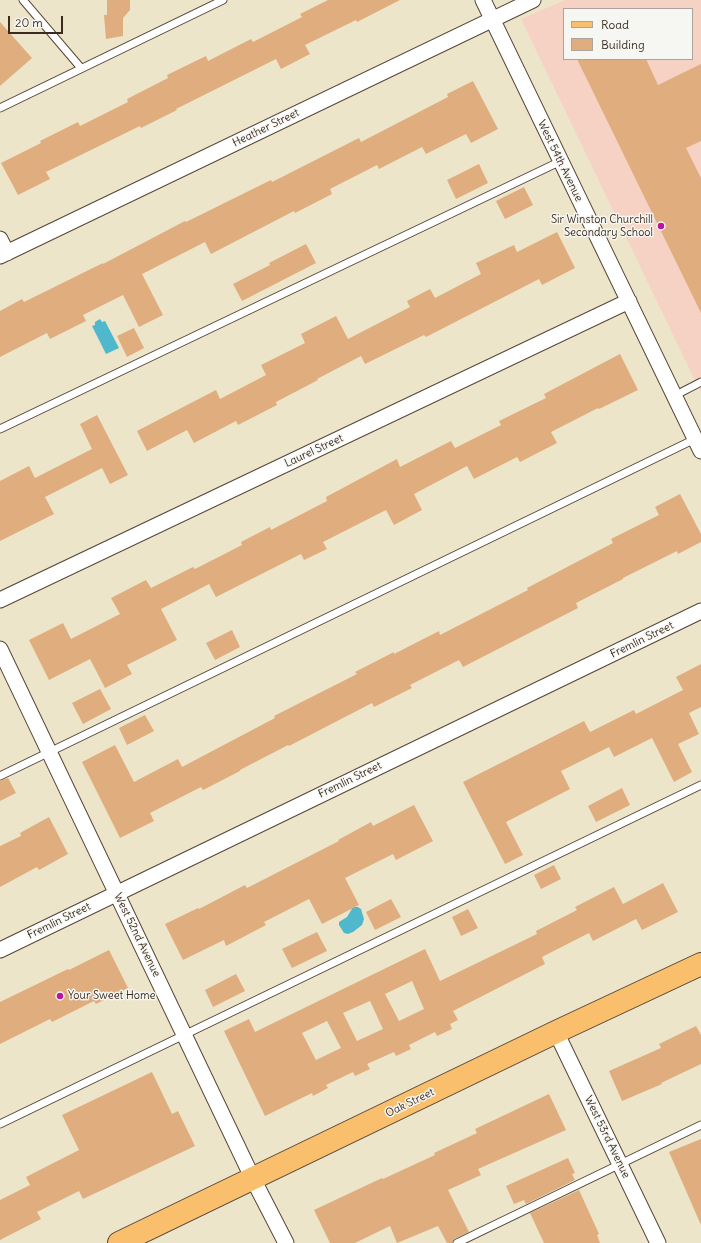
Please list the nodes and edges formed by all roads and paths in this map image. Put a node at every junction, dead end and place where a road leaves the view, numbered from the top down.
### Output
1 (22, 0) edge
2 (223, 0) edge
3 (483, 0) edge
4 (533, 0) edge
5 (492, 19) junction
6 (82, 68) junction
7 (0, 108) edge
8 (561, 161) junction
9 (0, 239) edge
10 (3, 255) edge
11 (629, 301) junction
12 (701, 382) edge
13 (674, 396) junction
14 (0, 429) edge
15 (698, 445) edge
16 (0, 600) edge
17 (701, 611) edge
18 (0, 649) edge
19 (49, 752) junction
20 (0, 776) edge
21 (701, 785) edge
22 (117, 893) junction
23 (0, 950) edge
24 (701, 964) edge
25 (556, 1032) junction
26 (184, 1034) junction
27 (0, 1124) edge
28 (701, 1125) edge
29 (620, 1164) junction
30 (253, 1179) junction
31 (471, 1240) edge
32 (119, 1243) edge
33 (286, 1243) edge
34 (457, 1243) edge
35 (658, 1243) edge

1 - 6 lane
2 - 6 lane
3 - 5 street, West 54th Avenue
4 - 5 street, Heather Street
5 - 8 street, West 54th Avenue
5 - 10 street, Heather Street
6 - 7 lane
8 - 11 street, West 54th Avenue
8 - 14 lane
9 - 10 street
11 - 13 street, West 54th Avenue
11 - 16 street, Laurel Street
12 - 13 lane
13 - 15 street, West 54th Avenue
15 - 19 lane
17 - 22 street, Fremlin Street
18 - 19 street, West 52nd Avenue
19 - 20 lane
19 - 22 street, West 52nd Avenue
21 - 26 lane
22 - 23 street, Fremlin Street
22 - 26 street, West 52nd Avenue
24 - 25 main road, Oak Street
25 - 29 street, West 53rd Avenue
25 - 30 main road, Oak Street
26 - 27 lane
26 - 30 street, West 52nd Avenue
28 - 29 lane
29 - 31 lane
29 - 35 street, West 53rd Avenue
30 - 32 main road, Oak Street
30 - 33 street, West 52nd Avenue
31 - 34 lane

